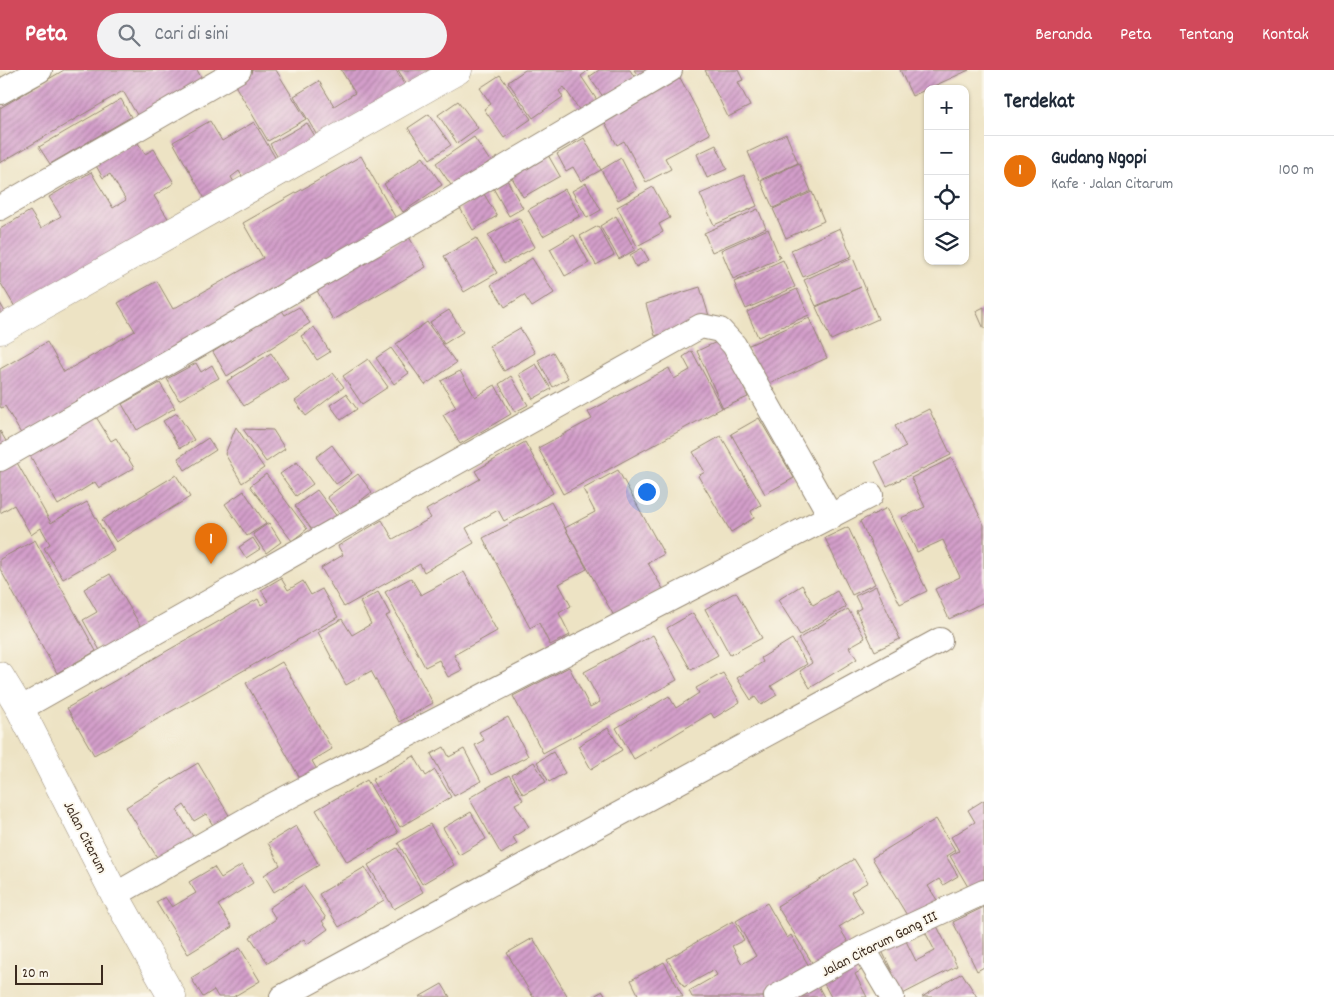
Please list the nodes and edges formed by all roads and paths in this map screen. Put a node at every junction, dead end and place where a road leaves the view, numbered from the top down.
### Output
1 (40, 70) edge
2 (239, 70) edge
3 (458, 70) edge
4 (670, 70) edge
5 (0, 92) edge
6 (0, 208) edge
7 (0, 330) edge
8 (0, 458) edge
9 (871, 495) dead end
10 (831, 517) junction
11 (940, 640) dead end
12 (0, 676) edge
13 (20, 709) junction
14 (984, 892) edge
15 (115, 895) junction
16 (863, 948) junction
17 (172, 997) edge
18 (282, 997) edge
19 (776, 997) edge
20 (892, 997) edge

1 - 5 street
2 - 6 street
3 - 7 main road
4 - 8 street
9 - 10 street
10 - 13 street
10 - 15 street
11 - 18 street
12 - 13 main road, Jalan Citarum
13 - 15 main road, Jalan Citarum
14 - 16 street, Jalan Citarum Gang III
15 - 17 main road, Jalan Citarum
16 - 19 street, Jalan Citarum Gang III
16 - 20 street

